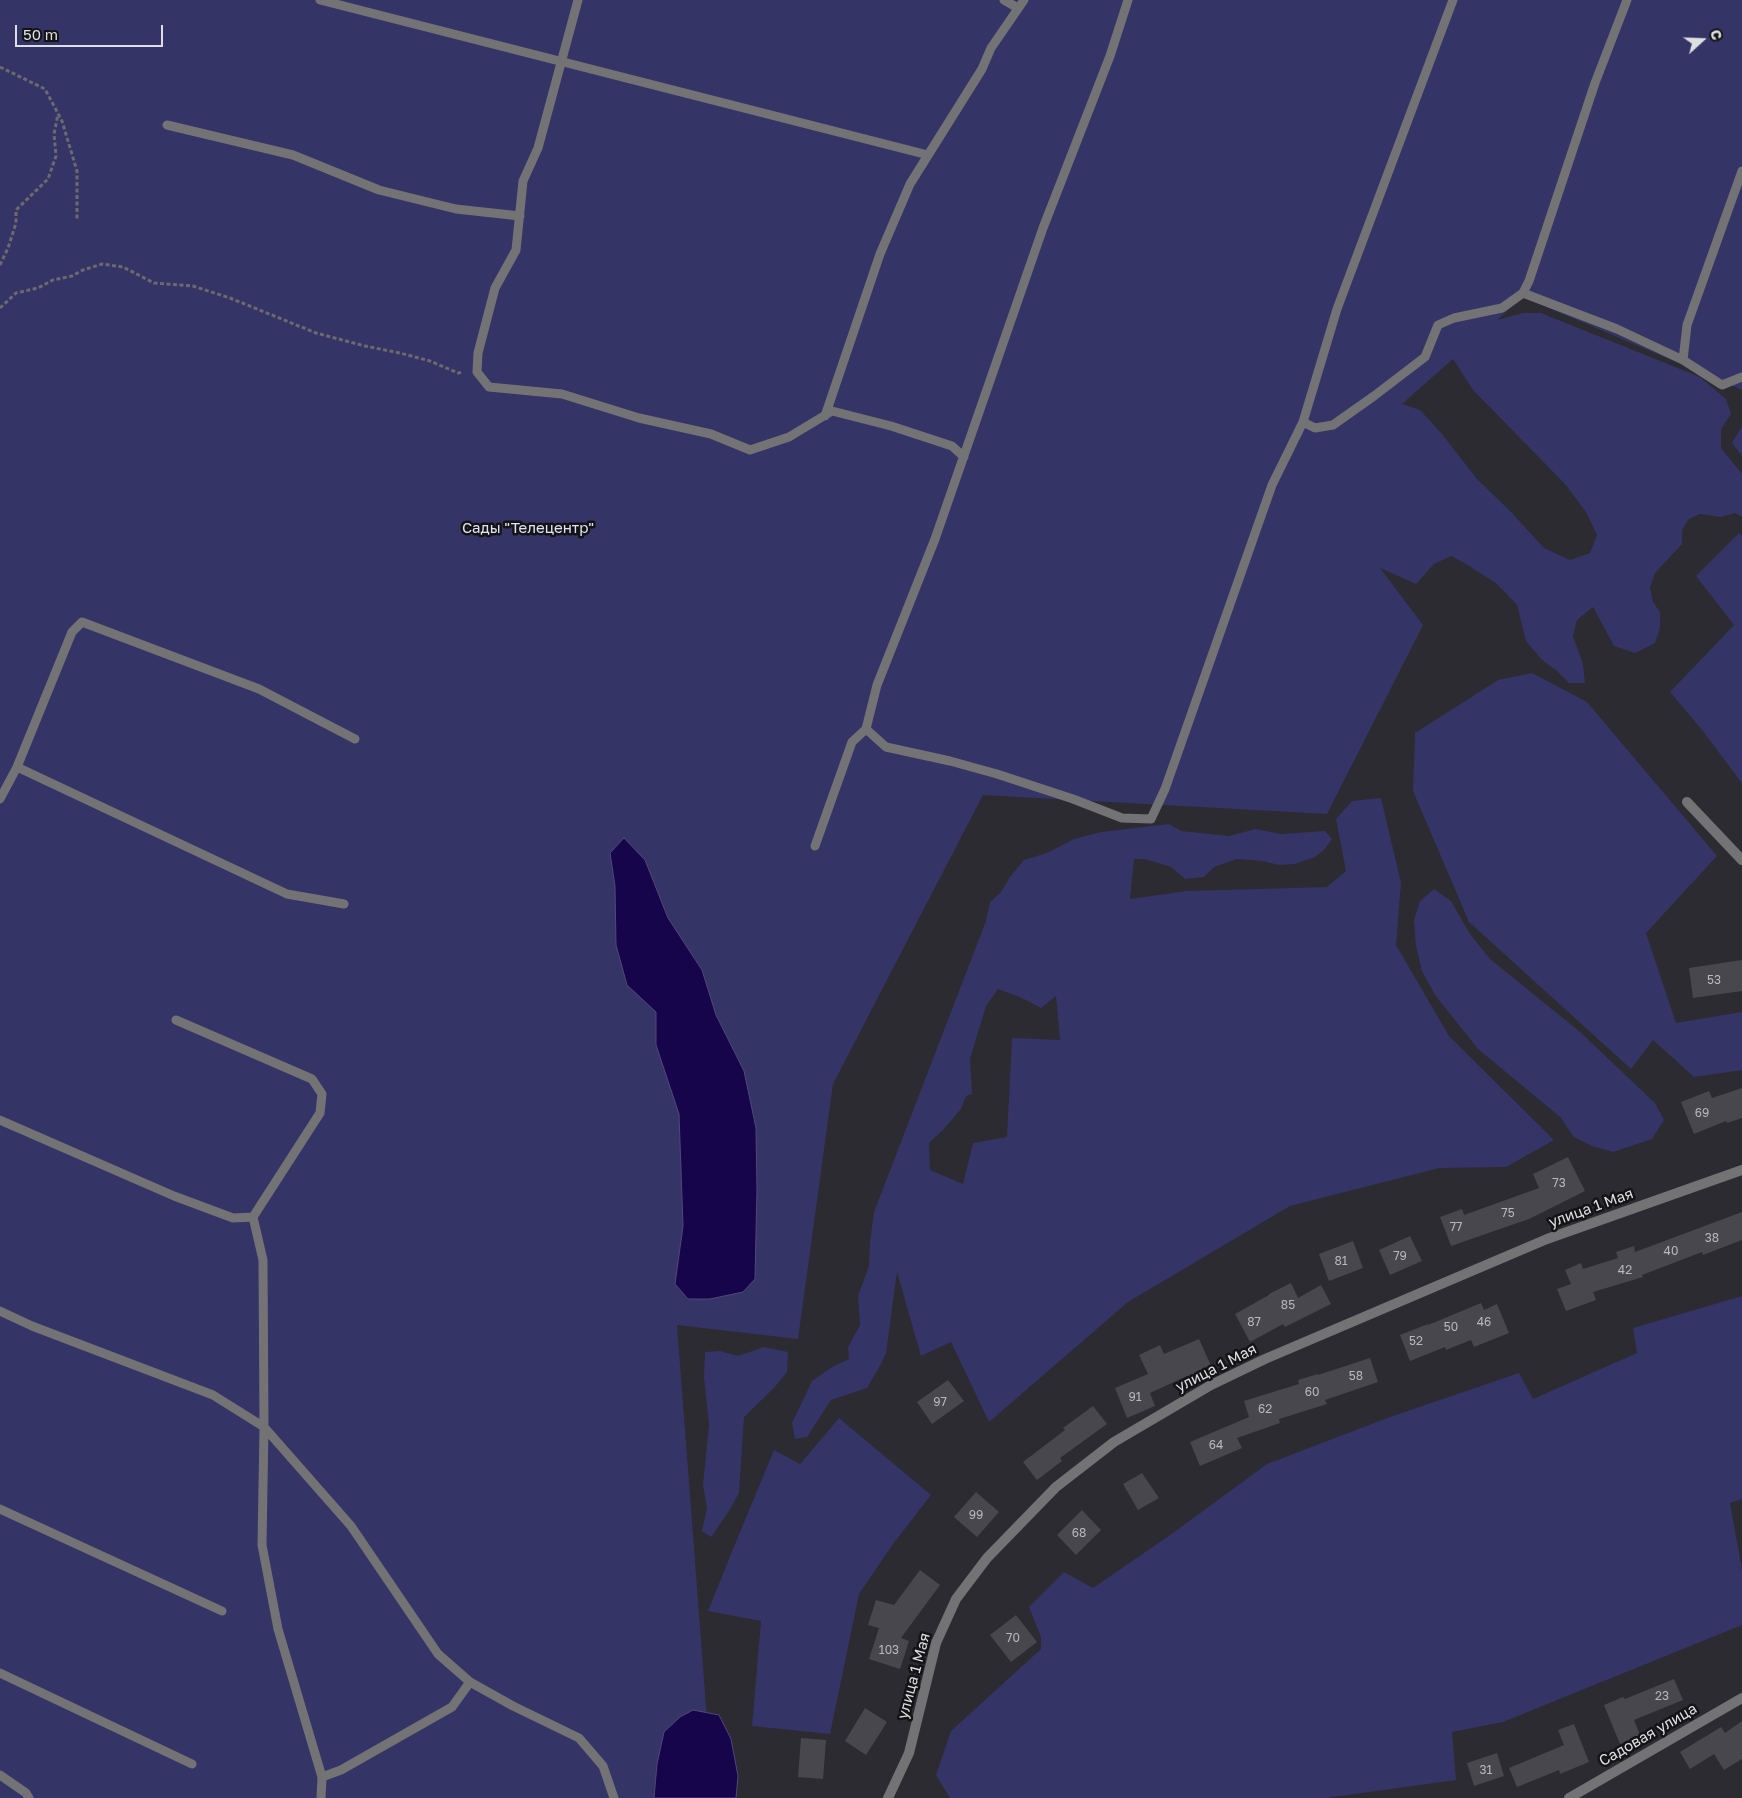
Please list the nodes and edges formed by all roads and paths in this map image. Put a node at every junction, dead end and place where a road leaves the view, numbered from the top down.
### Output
1 (320, 0) edge
2 (578, 0) edge
3 (1004, 0) edge
4 (1024, 0) edge
5 (1128, 0) edge
6 (1453, 0) edge
7 (1626, 0) edge
8 (1018, 8) junction
9 (561, 62) junction
10 (0, 67) edge
11 (58, 114) junction
12 (167, 125) dead end
13 (928, 155) junction
14 (1742, 171) edge
15 (520, 216) junction
16 (77, 219) dead end
17 (0, 265) edge
18 (1523, 293) junction
19 (0, 308) edge
20 (1683, 360) junction
21 (477, 372) junction
22 (1742, 377) edge
23 (825, 416) junction
24 (1303, 422) junction
25 (964, 457) junction
26 (866, 729) junction
27 (355, 739) dead end
28 (17, 767) junction
29 (0, 799) edge
30 (1687, 802) dead end
31 (815, 846) dead end
32 (1742, 860) edge
33 (344, 904) dead end
34 (176, 1020) dead end
35 (0, 1120) edge
36 (1742, 1170) edge
37 (252, 1217) junction
38 (0, 1311) edge
39 (264, 1427) junction
40 (0, 1509) edge
41 (222, 1611) dead end
42 (0, 1673) edge
43 (470, 1682) junction
44 (1742, 1698) edge
45 (192, 1764) dead end
46 (0, 1775) edge
47 (322, 1777) junction
48 (29, 1798) edge
49 (322, 1798) edge
50 (614, 1798) edge
51 (888, 1798) edge
52 (1569, 1798) edge

1 - 9 lane
2 - 9 lane
3 - 8 lane
4 - 8 lane
5 - 25 lane
6 - 24 lane
7 - 18 lane
8 - 13 lane
9 - 13 lane
9 - 15 lane
10 - 11 path
11 - 16 path
11 - 17 path
12 - 15 lane
13 - 23 lane
14 - 20 lane
15 - 21 lane
18 - 20 lane
18 - 24 lane
19 - 21 path
20 - 22 lane
21 - 23 lane
23 - 25 lane
24 - 26 lane
25 - 26 lane
26 - 31 lane
27 - 28 lane
28 - 29 lane
28 - 33 lane
30 - 32 street
34 - 37 lane
35 - 37 lane
36 - 51 street, улица 1 Мая
37 - 39 lane
38 - 39 lane
39 - 43 lane
39 - 47 lane
40 - 41 lane
42 - 45 lane
43 - 47 lane
43 - 50 lane
44 - 52 street, Садовая улица
46 - 48 lane
47 - 49 lane

